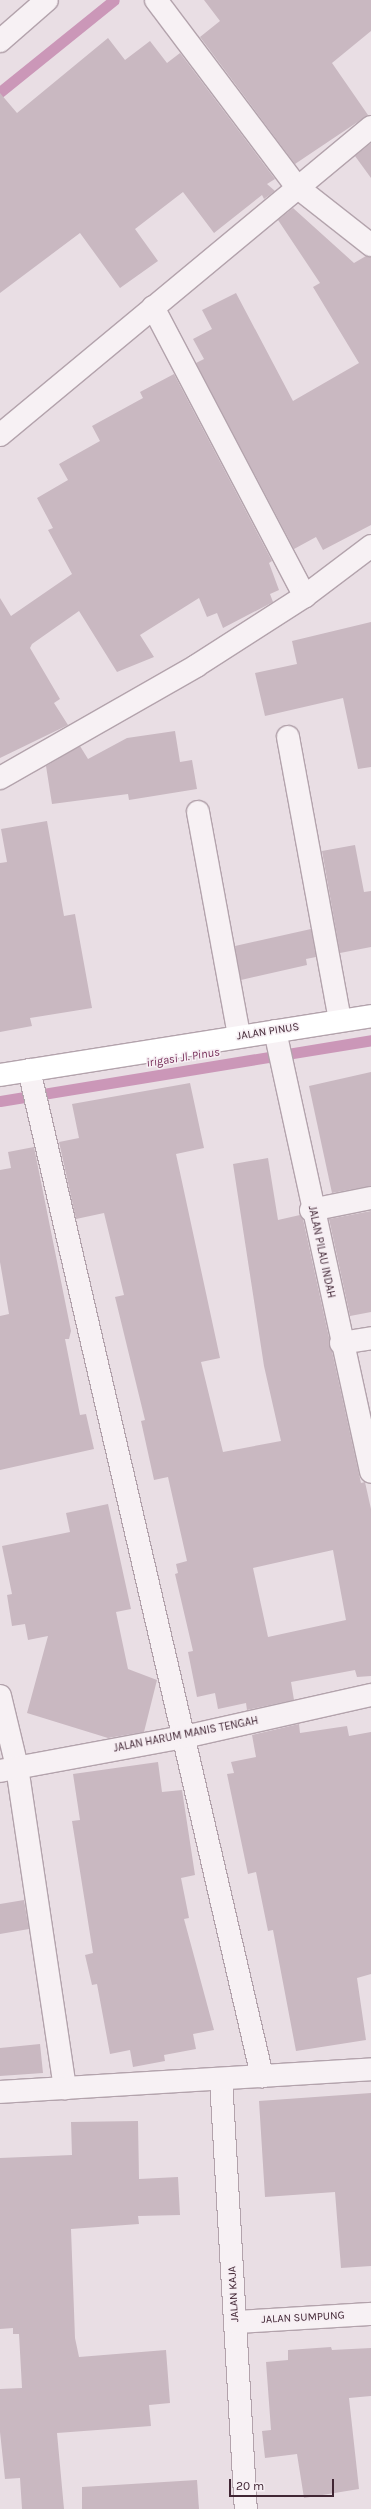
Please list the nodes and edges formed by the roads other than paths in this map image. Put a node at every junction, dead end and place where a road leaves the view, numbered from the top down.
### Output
1 (47, 0) edge
2 (156, 0) edge
3 (0, 41) edge
4 (371, 127) edge
5 (298, 187) junction
6 (371, 245) edge
7 (154, 307) junction
8 (0, 435) edge
9 (371, 546) edge
10 (304, 596) junction
11 (288, 736) dead end
12 (0, 778) edge
13 (198, 812) dead end
14 (371, 1016) edge
15 (340, 1020) junction
16 (275, 1031) junction
17 (239, 1036) junction
18 (29, 1070) junction
19 (0, 1075) edge
20 (371, 1198) edge
21 (311, 1210) junction
22 (371, 1338) edge
23 (341, 1343) junction
24 (371, 1472) edge
25 (371, 1695) edge
26 (0, 1696) edge
27 (184, 1737) junction
28 (8, 1769) edge
29 (371, 2069) edge
30 (262, 2076) junction
31 (221, 2079) junction
32 (65, 2088) junction
33 (0, 2092) edge
34 (371, 2314) edge
35 (236, 2322) junction
36 (246, 2509) edge

1 - 3 street
2 - 5 street
4 - 5 street
5 - 6 street
5 - 7 street
7 - 8 street
7 - 10 street
9 - 10 street
10 - 12 street
11 - 15 street
13 - 17 street
14 - 15 street, JALAN PINUS
15 - 16 street, JALAN PINUS
16 - 17 street, JALAN PINUS
16 - 21 street, JALAN PILAU INDAH
17 - 18 street, JALAN PINUS
18 - 19 street, JALAN PINUS
18 - 27 street
20 - 21 street
21 - 23 street, JALAN PILAU INDAH
22 - 23 street
23 - 24 street, JALAN PILAU INDAH
25 - 27 street, JALAN HARUM MANIS TENGAH
26 - 28 street
27 - 28 street, JALAN HARUM MANIS TENGAH
27 - 30 street
28 - 32 street
29 - 30 street
30 - 31 street
31 - 32 street
31 - 35 street, JALAN KAJA
32 - 33 street
34 - 35 street, JALAN SUMPUNG
35 - 36 street, JALAN KAJA

